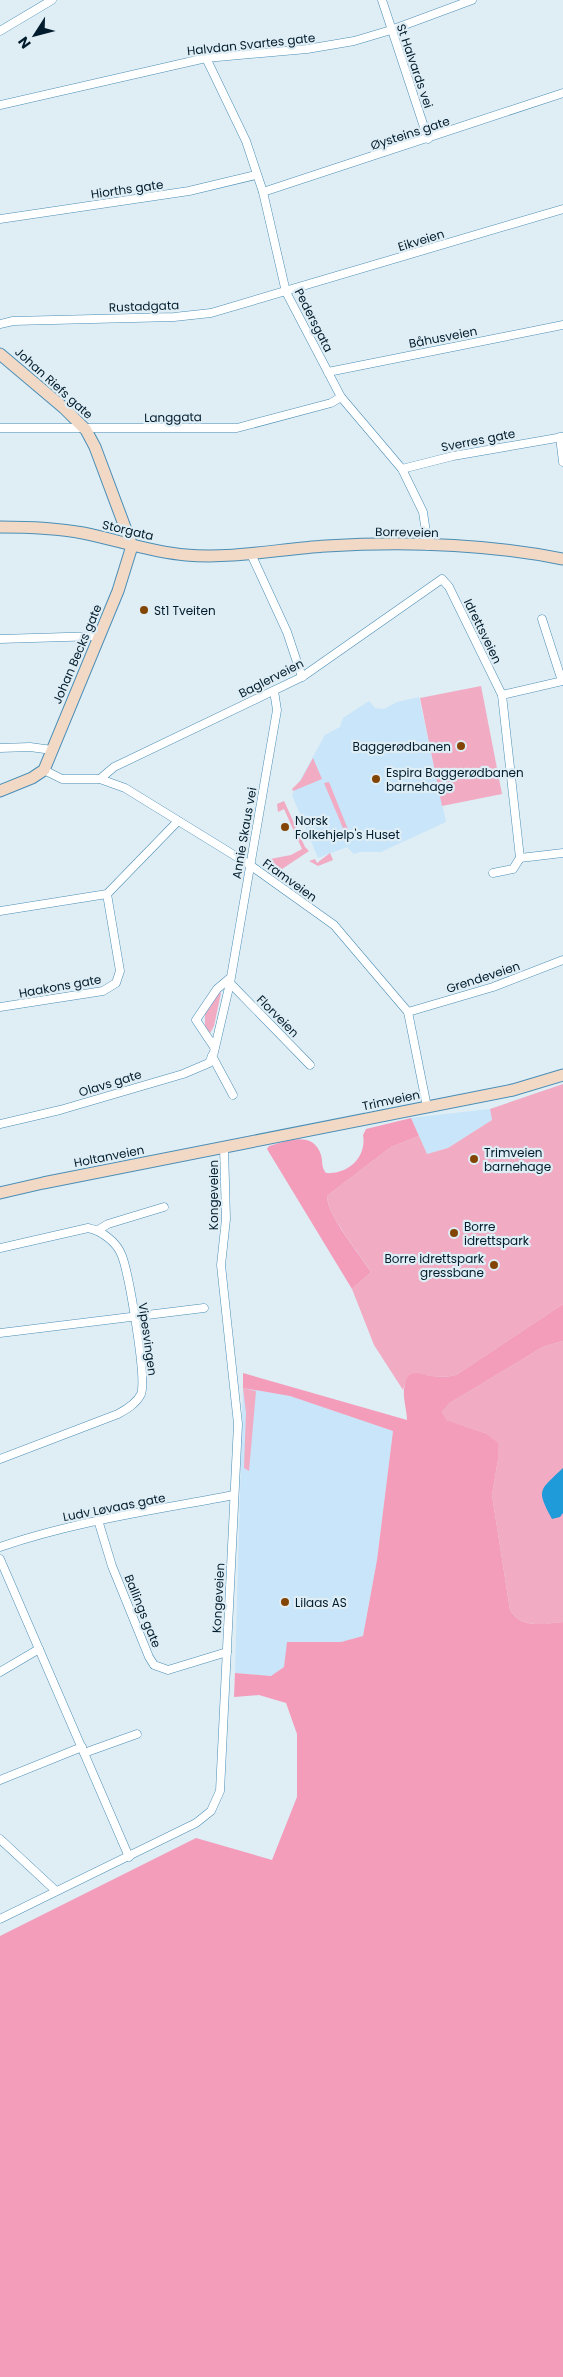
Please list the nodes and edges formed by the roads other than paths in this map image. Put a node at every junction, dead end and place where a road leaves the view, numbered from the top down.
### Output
1 (52, 0) edge
2 (382, 0) edge
3 (472, 0) edge
4 (391, 30) junction
5 (0, 31) edge
6 (206, 58) junction
7 (563, 93) edge
8 (0, 105) edge
9 (428, 139) junction
10 (256, 175) junction
11 (262, 192) junction
12 (563, 209) edge
13 (0, 219) edge
14 (286, 292) junction
15 (0, 324) edge
16 (563, 325) edge
17 (0, 354) edge
18 (328, 372) junction
19 (341, 397) junction
20 (0, 428) edge
21 (86, 430) junction
22 (561, 437) edge
23 (563, 462) edge
24 (402, 469) junction
25 (0, 526) edge
26 (132, 546) junction
27 (428, 546) junction
28 (250, 554) junction
29 (563, 559) edge
30 (442, 579) joint
31 (542, 619) dead end
32 (99, 636) junction
33 (0, 639) edge
34 (302, 677) junction
35 (562, 681) edge
36 (274, 691) junction
37 (502, 695) junction
38 (0, 748) edge
39 (52, 750) junction
40 (44, 770) junction
41 (100, 779) junction
42 (0, 791) edge
43 (178, 821) junction
44 (563, 853) edge
45 (520, 858) junction
46 (250, 865) junction
47 (493, 873) dead end
48 (107, 894) junction
49 (0, 911) edge
50 (563, 960) edge
51 (230, 981) junction
52 (0, 1007) edge
53 (408, 1012) junction
54 (214, 1047) junction
55 (212, 1056) junction
56 (310, 1065) dead end
57 (563, 1075) edge
58 (233, 1095) dead end
59 (426, 1107) junction
60 (0, 1124) edge
61 (224, 1147) junction
62 (0, 1193) edge
63 (164, 1207) dead end
64 (98, 1230) junction
65 (0, 1248) edge
66 (204, 1308) dead end
67 (135, 1318) junction
68 (0, 1333) edge
69 (0, 1459) edge
70 (234, 1495) junction
71 (98, 1520) junction
72 (0, 1548) edge
73 (0, 1559) edge
74 (39, 1650) junction
75 (227, 1652) junction
76 (0, 1672) edge
77 (137, 1734) dead end
78 (83, 1750) junction
79 (0, 1780) edge
80 (0, 1839) edge
81 (129, 1857) junction
82 (56, 1891) junction
83 (0, 1919) edge

1 - 5 street
2 - 4 street, St Halvards vei
3 - 4 street, Halvdan Svartes gate
4 - 6 street, Halvdan Svartes gate
4 - 9 street, St Halvards vei
6 - 8 street, Halvdan Svartes gate
6 - 10 street, Pedersgata
7 - 9 street, Øysteins gate
9 - 11 street, Øysteins gate
10 - 11 street, Pedersgata
10 - 13 street, Hiorths gate
11 - 14 street, Pedersgata
12 - 14 street, Eikveien
14 - 15 street, Rustadgata
14 - 18 street, Pedersgata
16 - 18 street, Båhusveien
17 - 21 main road, Johan Riefs gate
18 - 19 street, Pedersgata
19 - 21 street, Langgata
19 - 24 street, Pedersgata
20 - 21 street, Langgata
21 - 26 main road, Johan Riefs gate
22 - 23 street, Sverres gate
22 - 24 street, Sverres gate
24 - 27 street, Pedersgata
25 - 26 main road, Storgata
26 - 28 main road, Storgata
26 - 32 main road, Johan Becks gate
27 - 28 main road, Borreveien
27 - 29 main road, Borreveien
28 - 34 street
30 - 34 street, Baglerveien
30 - 37 street, Idrettsveien
31 - 35 street
32 - 33 street
32 - 39 main road, Johan Becks gate
34 - 36 street, Baglerveien
35 - 37 street
36 - 41 street, Baglerveien
36 - 46 street, Annie Skaus vei
37 - 45 street, Idrettsveien
38 - 39 street
39 - 40 main road, Johan Becks gate
40 - 41 street, Framveien
40 - 42 main road
41 - 43 street, Framveien
43 - 46 street, Framveien
43 - 48 street
44 - 45 street
45 - 47 street
46 - 51 street, Annie Skaus vei
46 - 53 street, Framveien
48 - 49 street
48 - 52 street, Haakons gate
50 - 53 street, Grendeveien
51 - 54 street, Annie Skaus vei
51 - 54 street
51 - 56 street, Florveien
53 - 59 street, Framveien
54 - 55 street
55 - 58 street
55 - 60 street, Olavs gate
57 - 59 main road, Trimveien
59 - 61 main road, Trimveien
61 - 62 main road, Holtanveien
61 - 70 street, Kongeveien
63 - 64 street
64 - 65 street
64 - 67 street, Vipesvingen
66 - 67 street
67 - 68 street
67 - 69 street, Vipesvingen
70 - 71 street, Ludv Løvaas gate
70 - 75 street, Kongeveien
71 - 72 street, Ludv Løvaas gate
71 - 75 street, Ballings gate
73 - 74 street
74 - 76 street
74 - 78 street
75 - 81 street, Kongeveien
77 - 78 street
78 - 79 street
78 - 81 street
80 - 82 street
81 - 82 street, Kongeveien
82 - 83 street, Kongeveien

